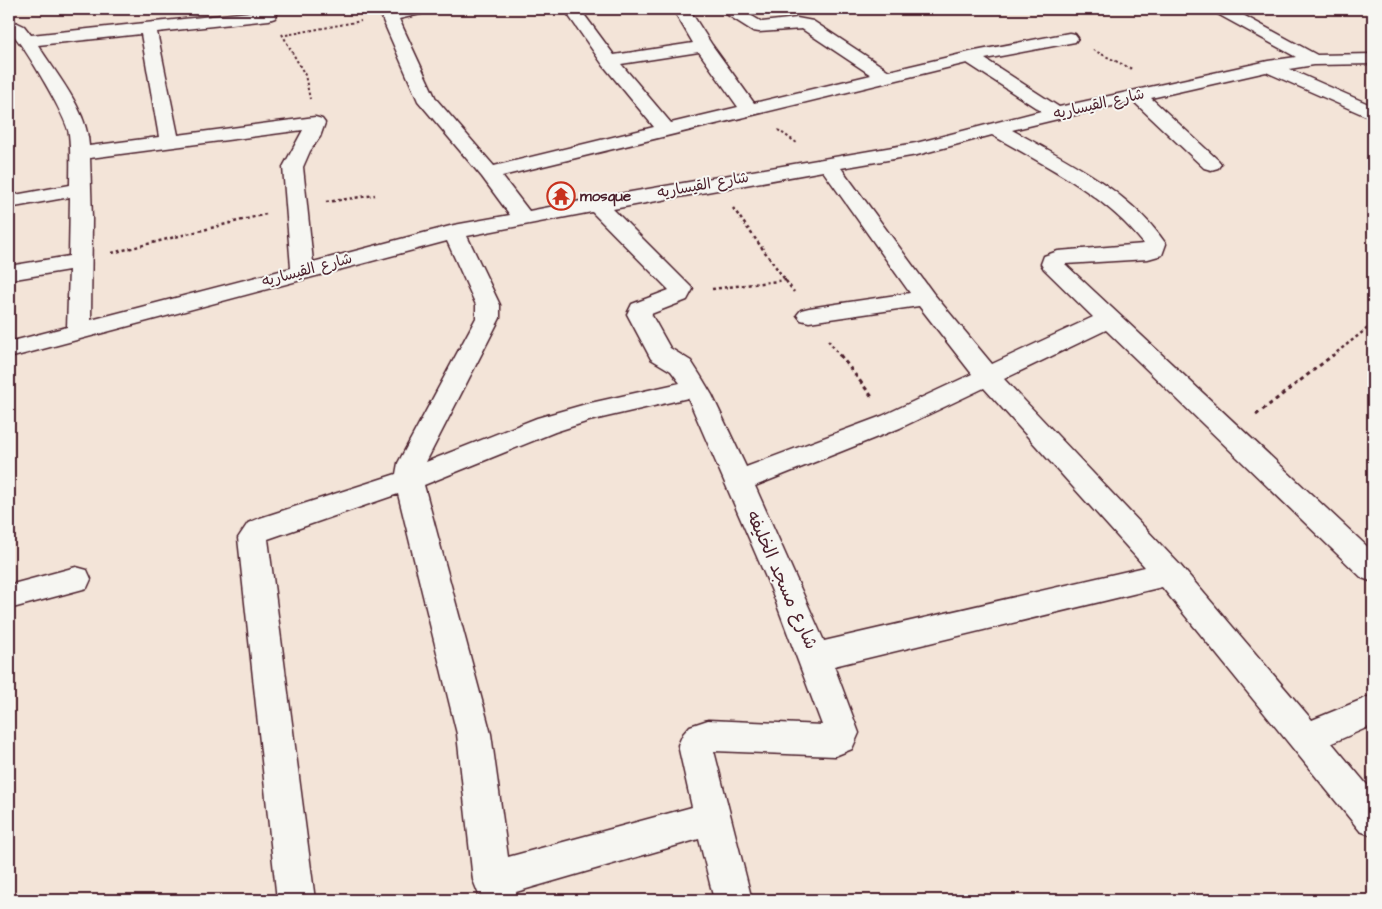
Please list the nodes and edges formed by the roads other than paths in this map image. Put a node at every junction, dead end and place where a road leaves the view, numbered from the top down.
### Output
1 (423, 9) edge
2 (572, 9) edge
3 (681, 9) edge
4 (729, 9) edge
5 (1220, 9) edge
6 (387, 12) edge
7 (269, 15) dead end
8 (9, 24) edge
9 (148, 29) junction
10 (1069, 38) road end
11 (27, 41) junction
12 (704, 46) junction
13 (970, 57) junction
14 (1373, 59) edge
15 (1314, 60) junction
16 (609, 61) junction
17 (1268, 66) junction
18 (886, 77) junction
19 (1137, 95) junction
20 (750, 111) junction
21 (1373, 113) edge
22 (1056, 114) junction
23 (995, 129) junction
24 (666, 130) junction
25 (170, 142) junction
26 (80, 154) junction
27 (828, 164) junction
28 (1210, 164) dead end
29 (489, 173) junction
30 (80, 189) junction
31 (9, 202) edge
32 (596, 204) junction
33 (523, 218) junction
34 (454, 232) junction
35 (80, 261) junction
36 (303, 271) junction
37 (9, 273) edge
38 (925, 298) junction
39 (809, 314) road end
40 (1111, 318) junction
41 (79, 330) junction
42 (9, 350) edge
43 (988, 377) junction
44 (694, 388) junction
45 (410, 480) junction
46 (739, 482) junction
47 (1373, 570) edge
48 (1169, 573) junction
49 (76, 579) dead end
50 (9, 597) edge
51 (816, 657) junction
52 (1373, 710) edge
53 (1306, 738) junction
54 (713, 818) junction
55 (1373, 819) edge
56 (496, 890) edge
57 (296, 900) edge
58 (733, 900) edge

1 - 6 street
2 - 16 street
3 - 12 street
4 - 18 street
5 - 15 street
6 - 29 street
7 - 9 street
8 - 11 street
9 - 11 street
9 - 25 street
10 - 13 street
11 - 26 street
12 - 16 street
12 - 20 street
13 - 18 street
13 - 22 street
14 - 15 street, شارع القيساريه
15 - 17 street, شارع القيساريه
16 - 24 street
17 - 19 street, شارع القيساريه
17 - 21 street
18 - 20 street
19 - 22 street, شارع القيساريه
19 - 28 street
20 - 24 street
22 - 23 street, شارع القيساريه
23 - 27 street, شارع القيساريه
23 - 40 street
24 - 29 street
25 - 26 street
25 - 36 street
26 - 30 street
27 - 32 street, شارع القيساريه
27 - 38 street
29 - 33 street
30 - 31 street
30 - 35 street
32 - 33 street, شارع القيساريه
32 - 44 street, شارع مسجد الخليفه
33 - 34 street, شارع القيساريه
34 - 36 street, شارع القيساريه
34 - 45 street
35 - 37 street
35 - 41 street
36 - 41 street, شارع القيساريه
38 - 39 street
38 - 43 street
40 - 43 street
40 - 47 street
41 - 42 street, شارع القيساريه
43 - 46 street
43 - 48 street
44 - 45 street
44 - 46 street, شارع مسجد الخليفه
45 - 56 street
45 - 57 street
46 - 51 street, شارع مسجد الخليفه
48 - 51 street
48 - 53 street
49 - 50 street
51 - 54 street, شارع مسجد الخليفه
52 - 53 street
53 - 55 street
54 - 56 street
54 - 58 street, شارع مسجد الخليفه

